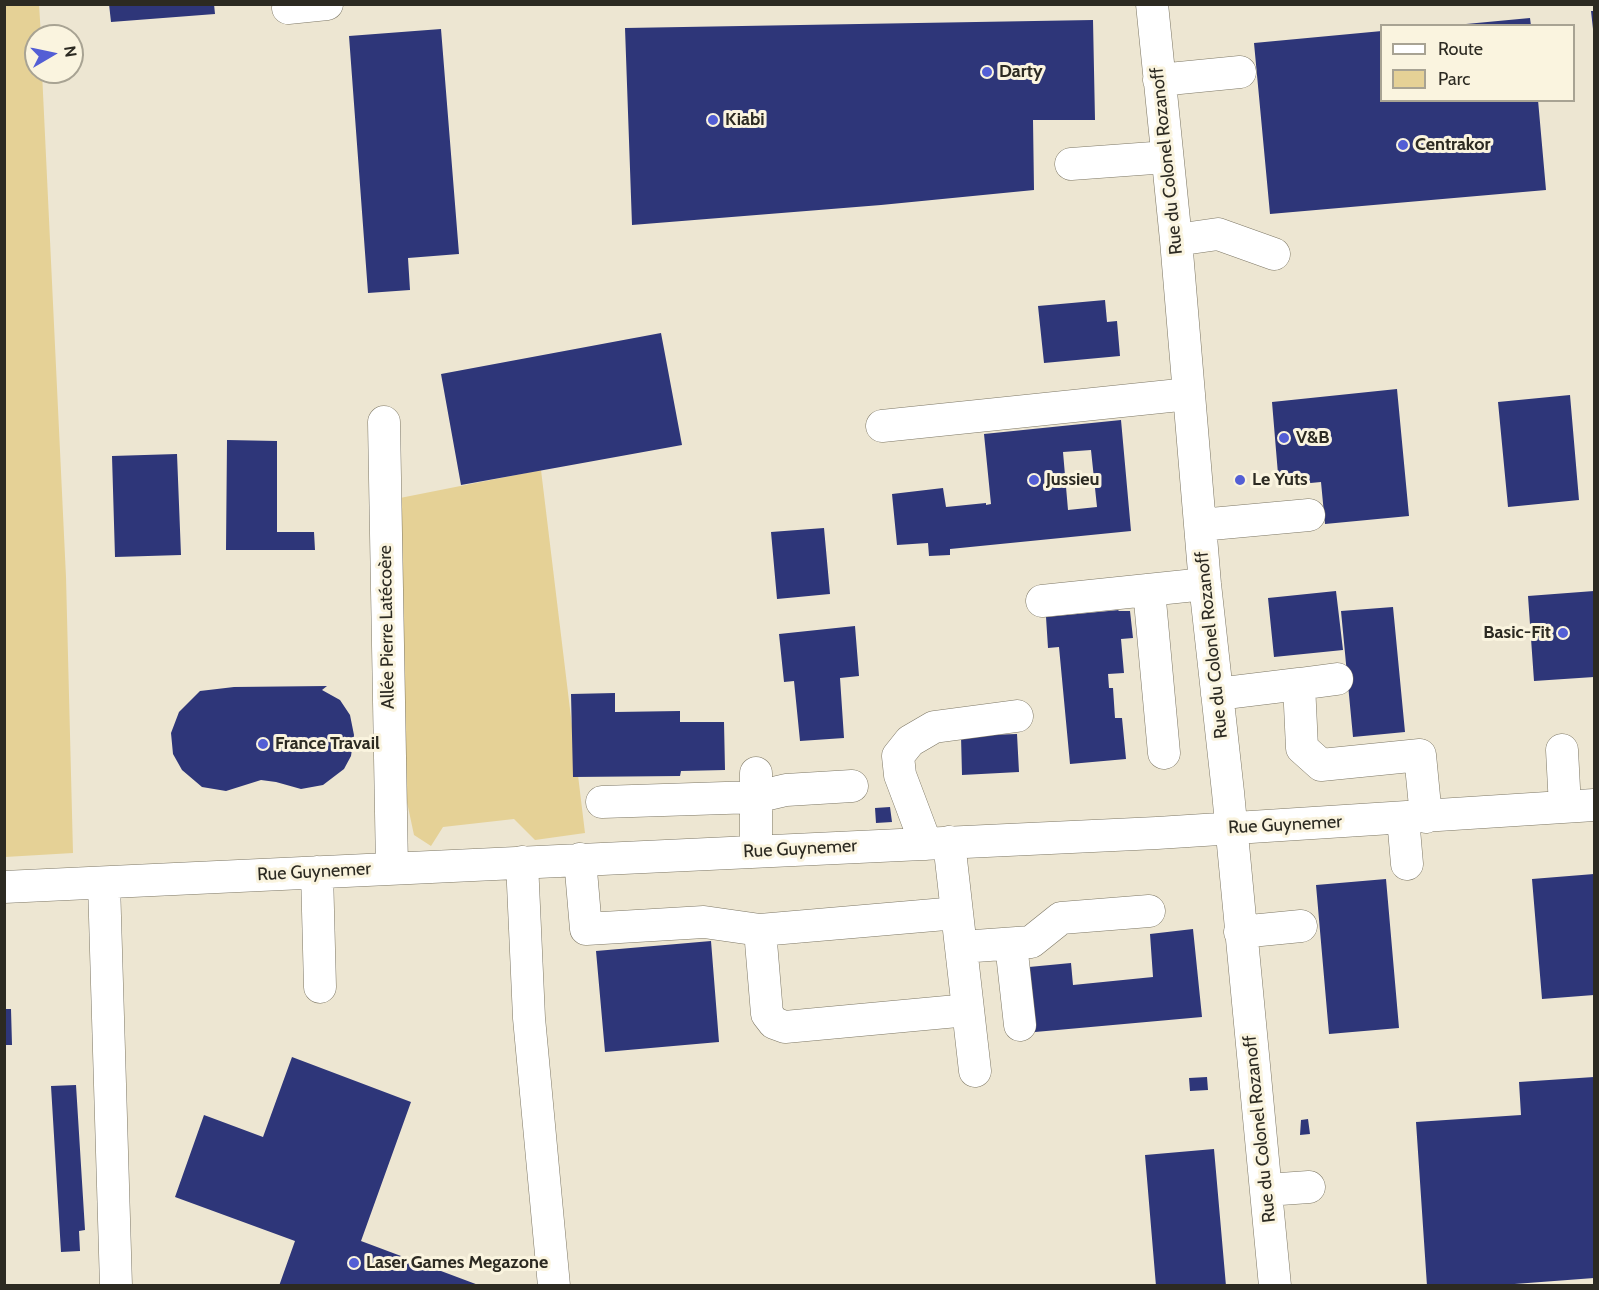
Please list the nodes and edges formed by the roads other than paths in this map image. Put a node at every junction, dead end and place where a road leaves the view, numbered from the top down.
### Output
1 (327, 4) edge
2 (1152, 4) edge
3 (288, 8) dead end
4 (1240, 72) dead end
5 (1159, 80) junction
6 (1167, 157) junction
7 (1071, 164) dead end
8 (1176, 240) junction
9 (1274, 254) dead end
10 (1189, 394) junction
11 (384, 422) dead end
12 (882, 426) dead end
13 (1309, 515) dead end
14 (1200, 525) junction
15 (1205, 584) junction
16 (1149, 590) junction
17 (1042, 601) dead end
18 (1337, 679) dead end
19 (1299, 684) junction
20 (1217, 694) junction
21 (1017, 716) dead end
22 (1562, 750) dead end
23 (1164, 753) dead end
24 (756, 785) junction
25 (852, 786) dead end
26 (602, 802) dead end
27 (1580, 806) edge
28 (1414, 818) junction
29 (1231, 828) junction
30 (937, 843) junction
31 (756, 851) junction
32 (580, 860) junction
33 (522, 862) junction
34 (1407, 864) dead end
35 (392, 868) junction
36 (317, 872) junction
37 (104, 883) junction
38 (4, 888) edge
39 (1149, 911) dead end
40 (957, 913) junction
41 (1301, 926) dead end
42 (760, 930) junction
43 (1240, 932) junction
44 (1011, 944) junction
45 (961, 947) junction
46 (320, 987) dead end
47 (968, 1010) junction
48 (1020, 1025) dead end
49 (975, 1071) dead end
50 (1309, 1187) dead end
51 (1266, 1190) junction
52 (116, 1286) edge
53 (554, 1286) edge
54 (1275, 1286) edge

1 - 3 street
2 - 5 street, Rue du Colonel Rozanoff
4 - 5 street
5 - 6 street, Rue du Colonel Rozanoff
6 - 7 street
6 - 8 street, Rue du Colonel Rozanoff
8 - 9 street
8 - 10 street, Rue du Colonel Rozanoff
10 - 12 street
10 - 14 street, Rue du Colonel Rozanoff
11 - 35 street, Allée Pierre Latécoère
13 - 14 street
14 - 15 street, Rue du Colonel Rozanoff
15 - 16 street
15 - 20 street, Rue du Colonel Rozanoff
16 - 17 street
16 - 23 street
18 - 19 street
19 - 20 street
19 - 28 street
20 - 29 street, Rue du Colonel Rozanoff
21 - 30 street
22 - 27 street
24 - 25 street
24 - 26 street
24 - 31 street
27 - 28 street, Rue Guynemer
28 - 29 street, Rue Guynemer
28 - 34 street
29 - 30 street, Rue Guynemer
29 - 43 street, Rue du Colonel Rozanoff
30 - 31 street, Rue Guynemer
30 - 40 street
31 - 32 street, Rue Guynemer
32 - 33 street, Rue Guynemer
32 - 42 street
33 - 35 street, Rue Guynemer
33 - 53 street
35 - 36 street, Rue Guynemer
36 - 37 street, Rue Guynemer
36 - 46 street
37 - 38 street, Rue Guynemer
37 - 52 street
39 - 44 street
40 - 42 street
40 - 45 street
41 - 43 street
42 - 47 street
43 - 51 street, Rue du Colonel Rozanoff
44 - 45 street
44 - 48 street
45 - 47 street
47 - 49 street
50 - 51 street
51 - 54 street, Rue du Colonel Rozanoff

